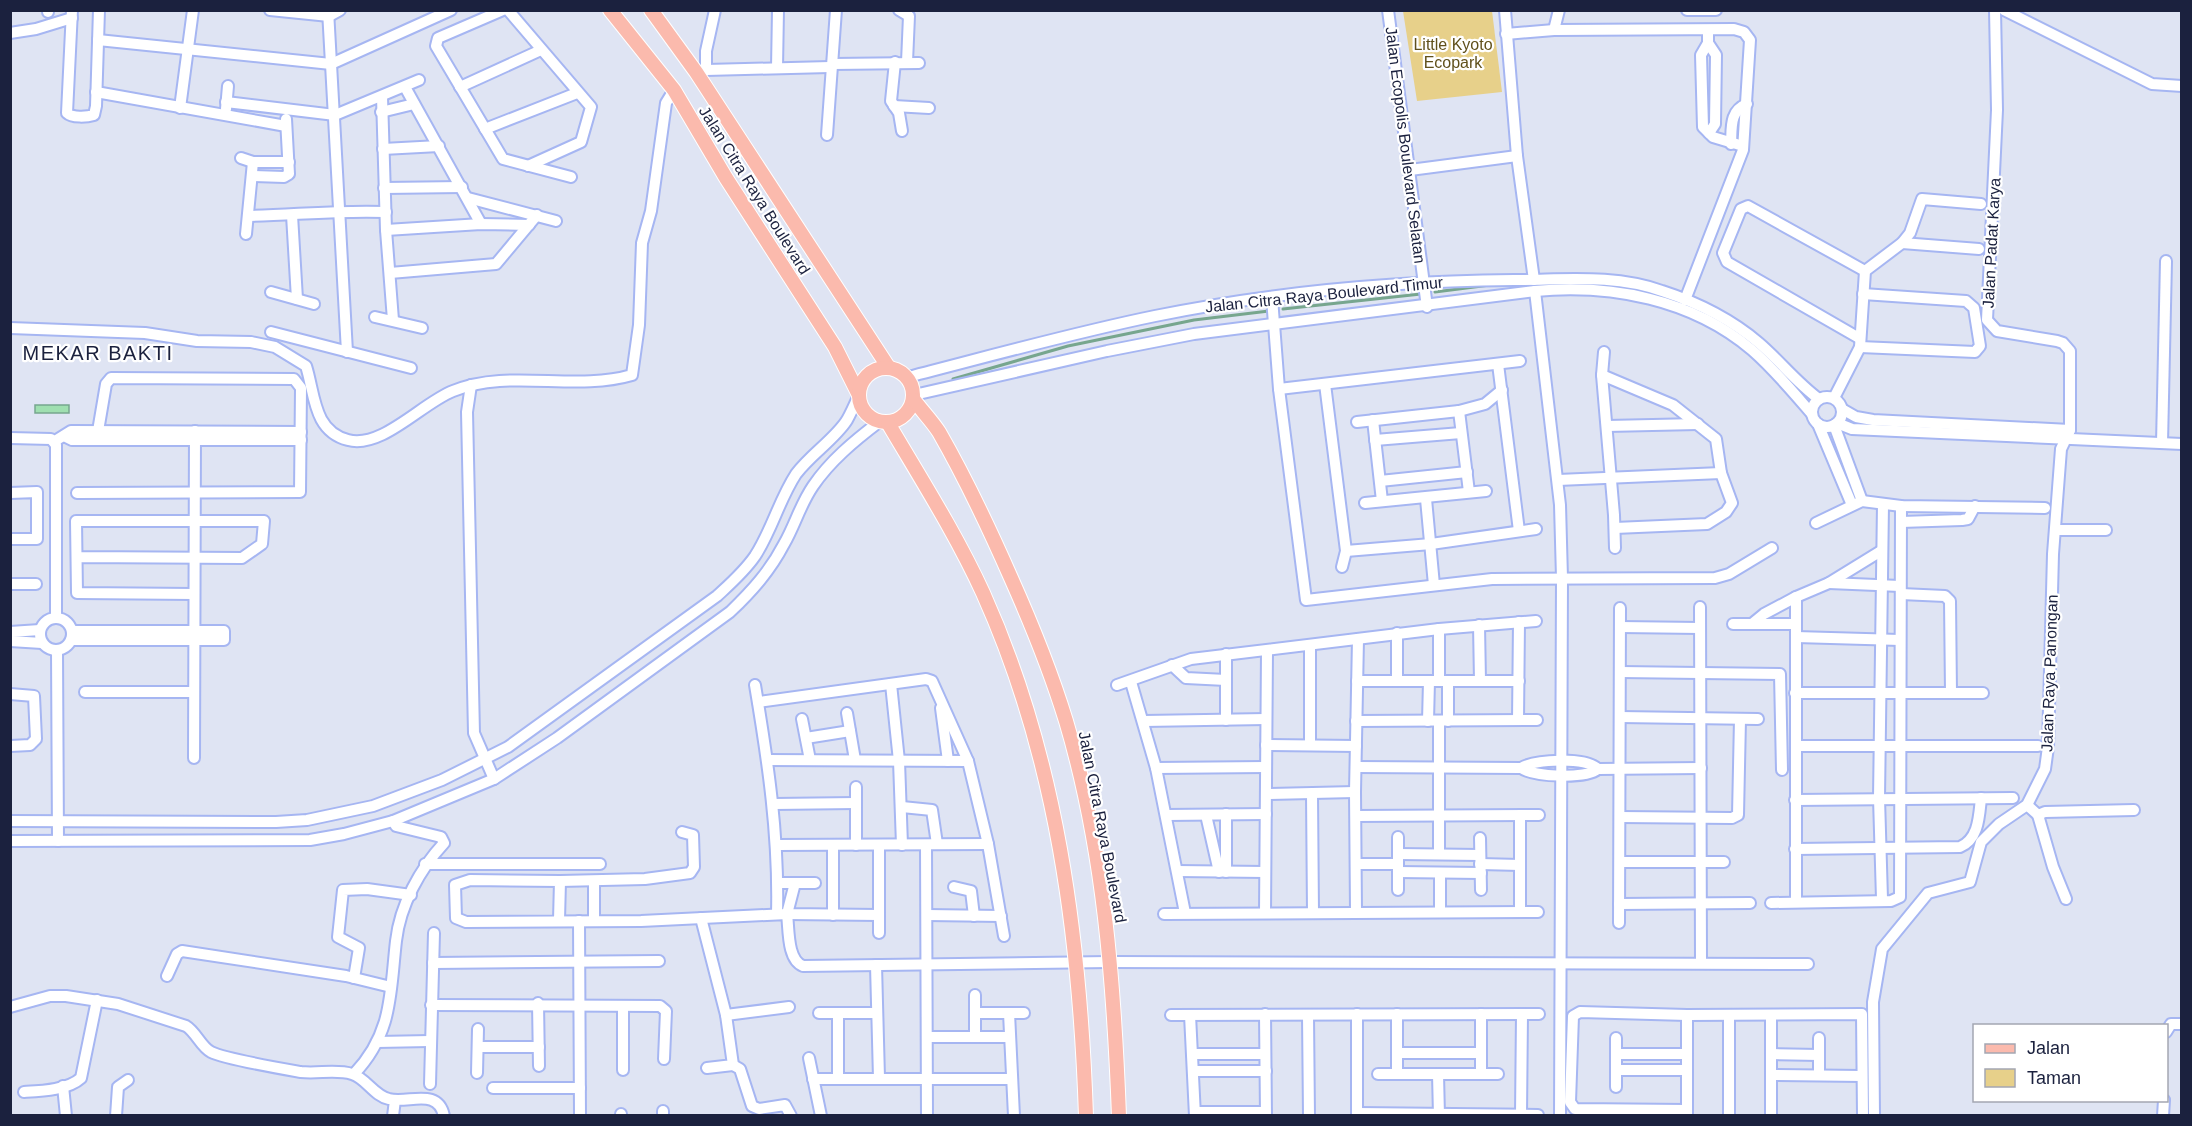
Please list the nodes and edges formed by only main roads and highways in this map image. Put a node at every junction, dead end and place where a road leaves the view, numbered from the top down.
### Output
1 (610, 10) edge
2 (651, 10) edge
3 (889, 368) junction
4 (858, 395) junction
5 (914, 397) junction
6 (883, 422) junction
7 (1086, 1116) edge
8 (1119, 1116) edge

1 - 4 main road, Jalan Citra Raya Boulevard
2 - 3 main road, Jalan Citra Raya Boulevard
3 - 4 main road
3 - 5 main road
4 - 6 main road
5 - 6 main road
5 - 8 main road, Jalan Citra Raya Boulevard
6 - 7 main road

